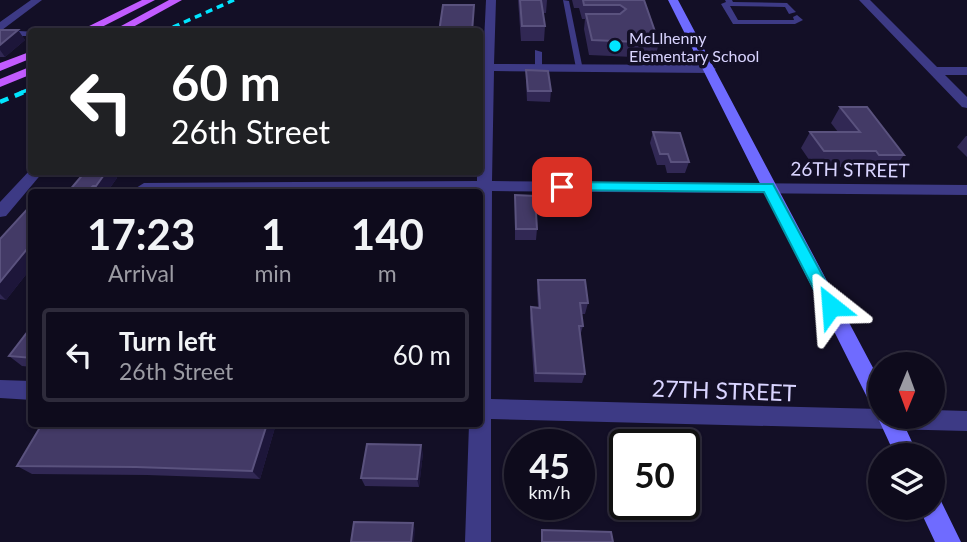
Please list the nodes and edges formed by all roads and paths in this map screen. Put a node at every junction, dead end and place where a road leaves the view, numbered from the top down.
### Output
1 (37, 0) edge
2 (150, 0) edge
3 (177, 0) edge
4 (491, 0) edge
5 (673, 0) edge
6 (864, 0) edge
7 (566, 1) edge
8 (730, 2) edge
9 (571, 24) junction
10 (582, 24) dead end
11 (0, 27) edge
12 (90, 28) edge
13 (123, 28) edge
14 (0, 33) edge
15 (28, 33) edge
16 (538, 52) dead end
17 (28, 56) edge
18 (0, 67) edge
19 (485, 67) edge
20 (539, 67) junction
21 (580, 68) junction
22 (710, 69) junction
23 (28, 71) edge
24 (934, 71) junction
25 (967, 71) edge
26 (0, 83) edge
27 (967, 104) edge
28 (33, 175) edge
29 (484, 186) junction
30 (768, 187) junction
31 (144, 188) dead end
32 (967, 190) edge
33 (0, 212) edge
34 (483, 242) edge
35 (868, 379) edge
36 (0, 389) edge
37 (28, 391) edge
38 (483, 408) edge
39 (868, 413) edge
40 (945, 419) edge
41 (967, 421) edge
42 (480, 427) edge
43 (938, 520) edge
44 (478, 542) edge
45 (948, 542) edge

1 - 11 street
2 - 12 main road
3 - 13 main road
4 - 19 street
5 - 22 main road
6 - 24 street
7 - 9 lane
8 - 8 lane
9 - 10 lane
9 - 21 lane
14 - 15 street
16 - 20 lane
17 - 18 main road
19 - 20 street
19 - 29 street
20 - 21 street
21 - 22 street
22 - 30 main road
23 - 26 main road
24 - 25 street
24 - 27 street
28 - 33 street
29 - 30 street, 26TH STREET
29 - 31 street, 26TH STREET
29 - 34 street
30 - 32 street, 26TH STREET
30 - 35 main road
36 - 37 street
38 - 39 street, 27TH STREET
40 - 41 street, 27TH STREET
42 - 44 street
43 - 45 main road

